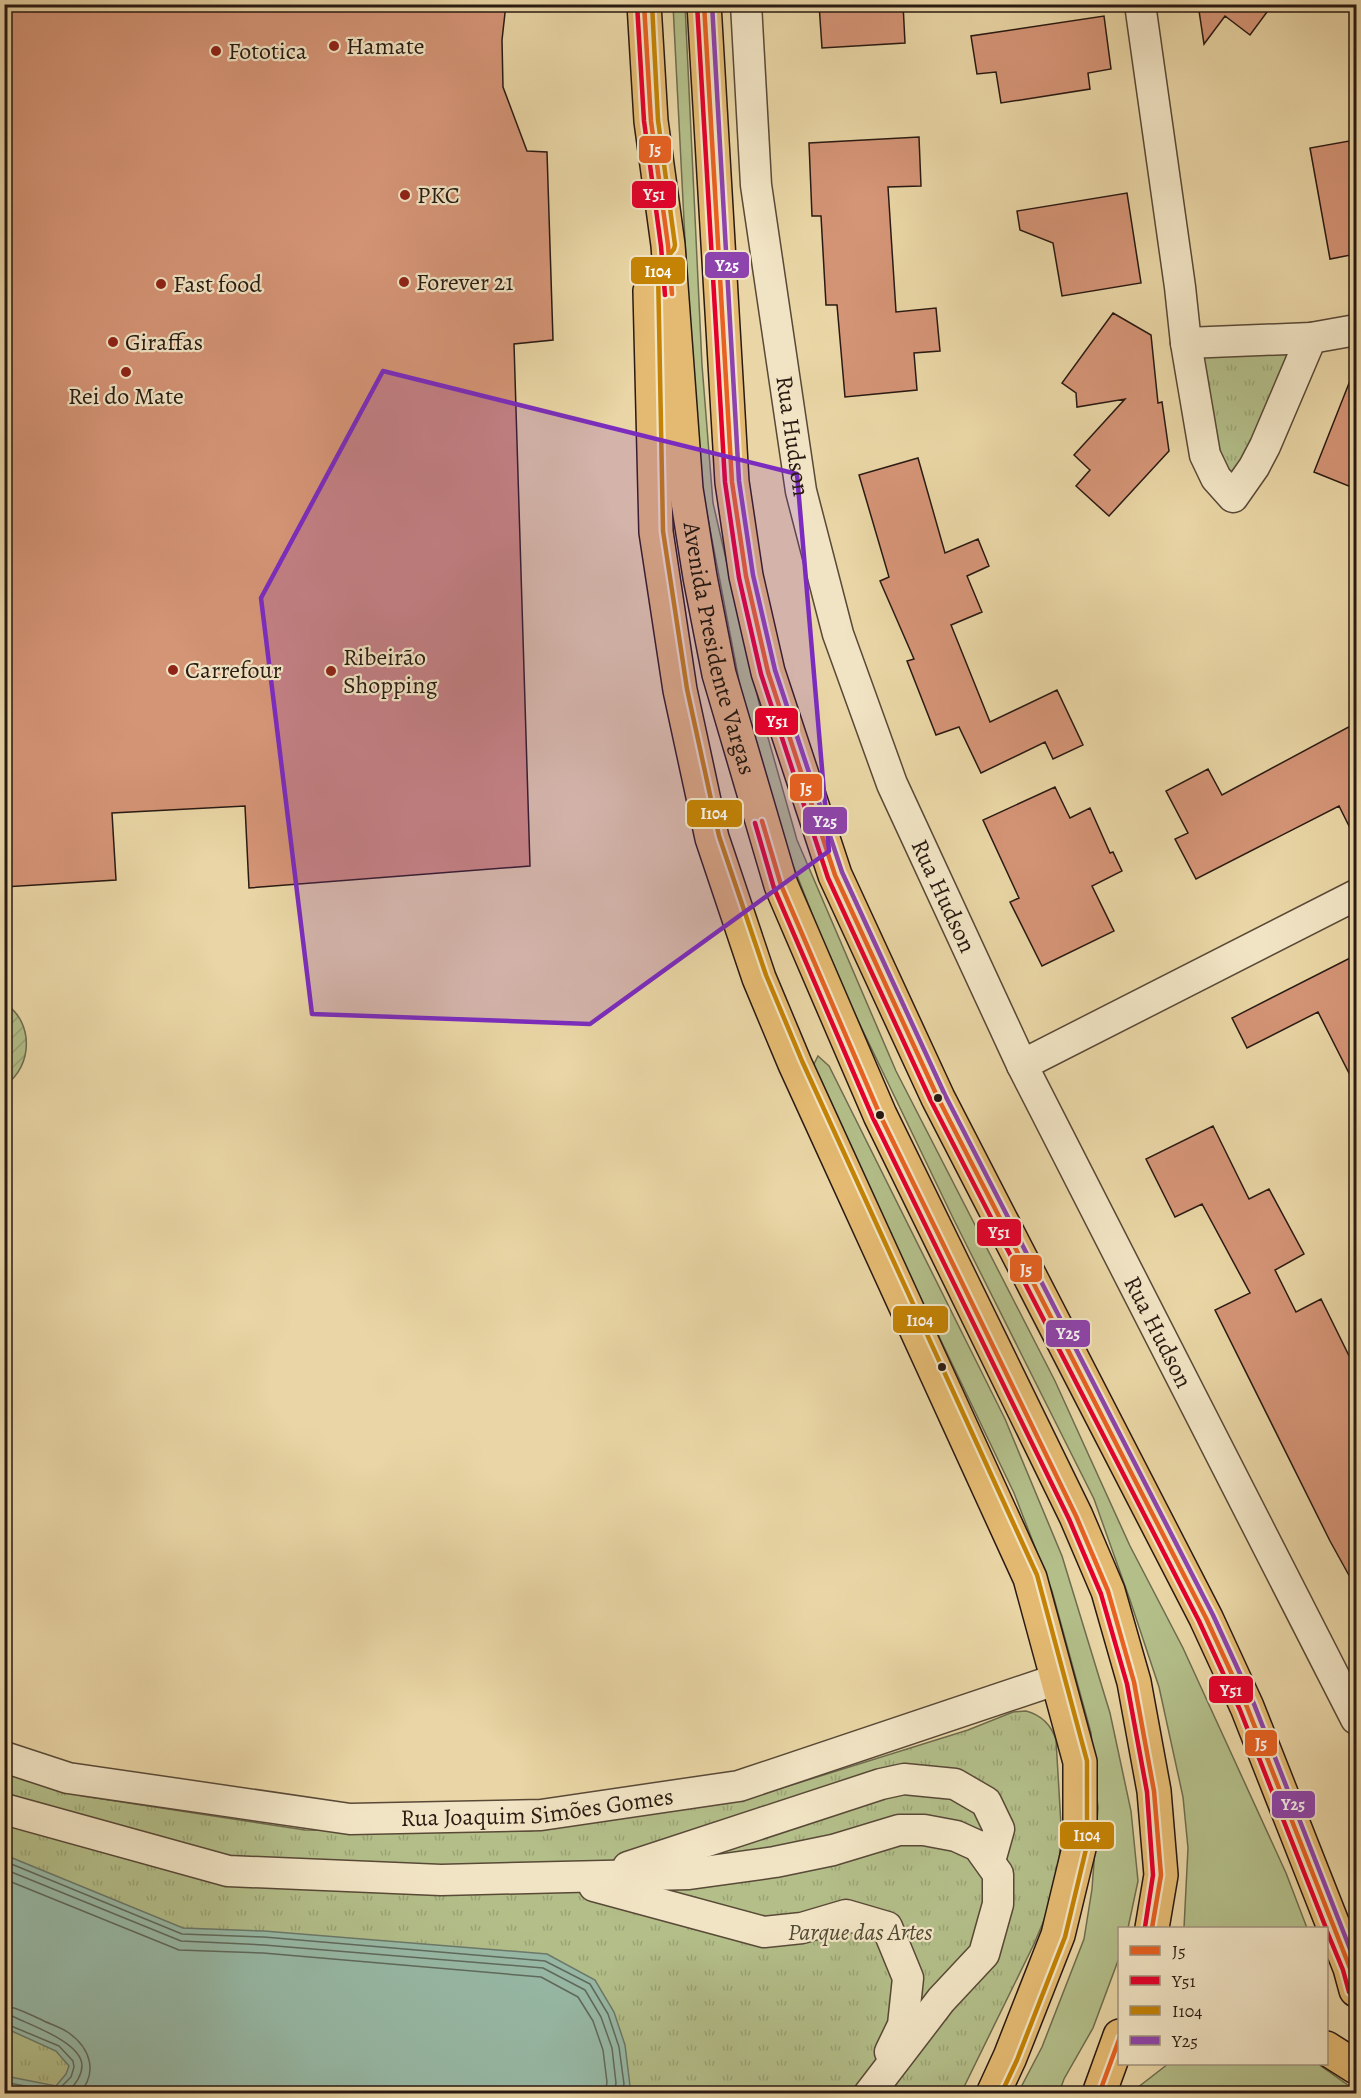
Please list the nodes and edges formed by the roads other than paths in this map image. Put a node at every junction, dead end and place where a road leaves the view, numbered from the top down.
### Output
1 (644, 4) edge
2 (704, 4) edge
3 (746, 4) edge
4 (1140, 4) edge
5 (668, 244) junction
6 (1356, 330) edge
7 (1311, 338) junction
8 (1186, 342) junction
9 (1356, 895) edge
10 (1022, 1065) junction
11 (1058, 1679) junction
12 (1356, 1719) edge
13 (4, 1757) edge
14 (4, 1809) edge
15 (990, 1861) junction
16 (600, 1876) junction
17 (562, 1877) junction
18 (1152, 1927) edge
19 (1356, 1989) edge
20 (1118, 2039) edge
21 (1328, 2049) edge
22 (1128, 2065) edge
23 (1356, 2067) edge
24 (871, 2090) edge
25 (993, 2094) edge
26 (1099, 2094) edge
27 (1106, 2094) edge

1 - 5 main road, Avenida Presidente Vargas
2 - 19 main road, Avenida Presidente Vargas
3 - 10 street, Rua Hudson
4 - 8 street
5 - 11 main road
5 - 18 main road, Avenida Presidente Vargas
6 - 7 street
7 - 8 street
7 - 8 street
9 - 10 street
10 - 12 street, Rua Hudson
11 - 13 street, Rua Joaquim Simões Gomes
11 - 25 main road
14 - 17 street
15 - 16 street
15 - 16 street
15 - 24 street
16 - 17 street
17 - 24 street
20 - 26 main road
21 - 23 main road
22 - 27 main road

